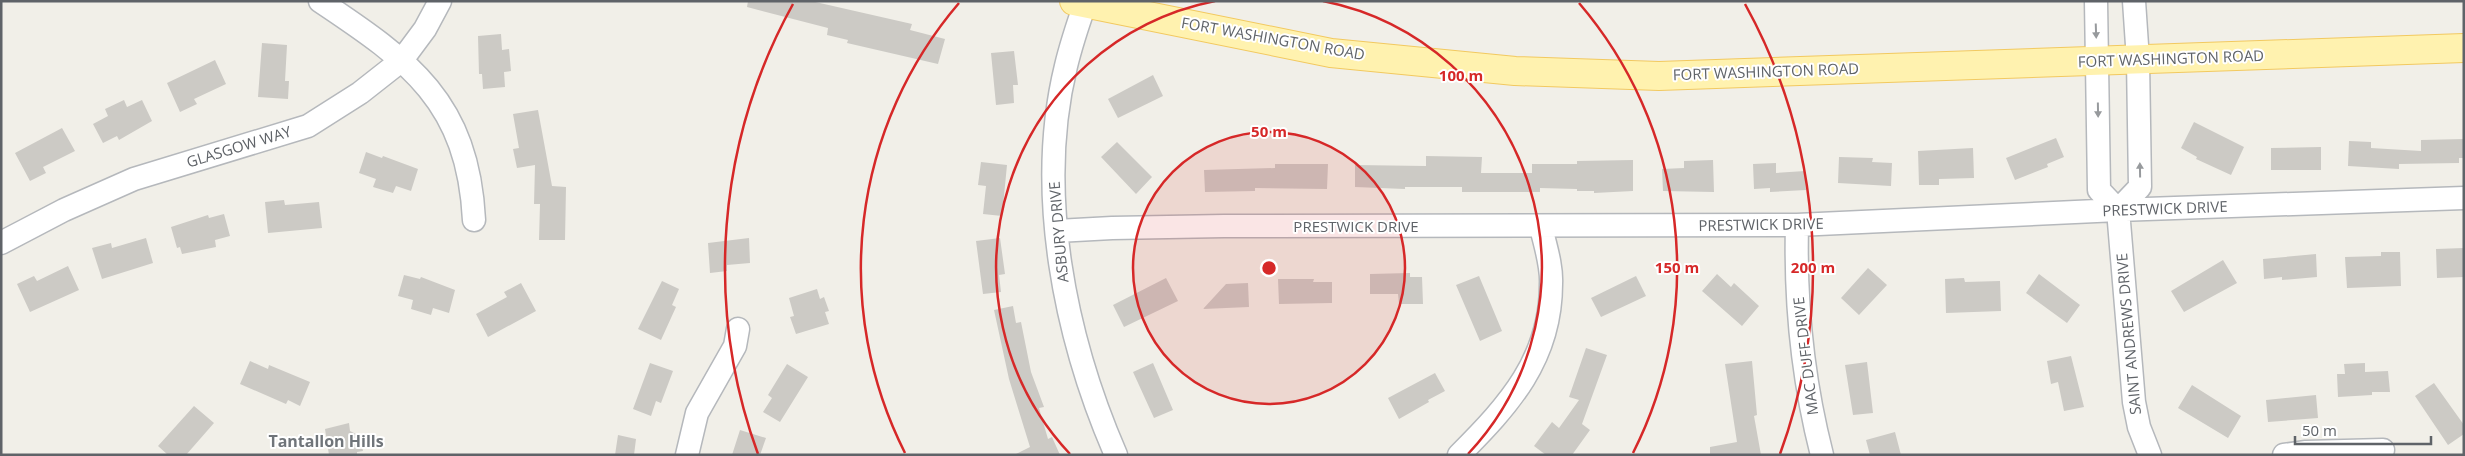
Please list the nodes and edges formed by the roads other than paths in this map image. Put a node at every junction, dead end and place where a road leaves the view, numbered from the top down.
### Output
1 (320, 1) edge
2 (440, 1) edge
3 (2096, 1) edge
4 (2134, 1) edge
5 (1080, 3) edge
6 (2464, 48) edge
7 (402, 60) junction
8 (2138, 60) junction
9 (2097, 62) junction
10 (2464, 198) edge
11 (2118, 210) junction
12 (474, 220) dead end
13 (1797, 226) junction
14 (1541, 227) junction
15 (1057, 231) junction
16 (1, 243) edge
17 (738, 329) dead end
18 (2383, 450) dead end
19 (687, 455) edge
20 (1116, 455) edge
21 (1459, 455) edge
22 (1822, 455) edge
23 (2150, 455) edge
24 (2284, 455) edge

1 - 7 street
2 - 7 street, GLASGOW WAY
3 -> 9 street
4 - 8 street
5 - 9 main road, FORT WASHINGTON ROAD
5 - 15 street, ASBURY DRIVE
6 - 8 main road, FORT WASHINGTON ROAD
7 - 12 street
7 - 16 street, GLASGOW WAY
8 - 9 main road, FORT WASHINGTON ROAD
11 -> 8 street
9 -> 11 street
10 - 11 street, PRESTWICK DRIVE
11 - 13 street, PRESTWICK DRIVE
11 - 23 street, SAINT ANDREWS DRIVE
13 - 14 street, PRESTWICK DRIVE
13 - 22 street, MAC DUFF DRIVE
14 - 15 street, PRESTWICK DRIVE
14 - 21 street
15 - 20 street, ASBURY DRIVE
17 - 19 street
18 - 24 street

